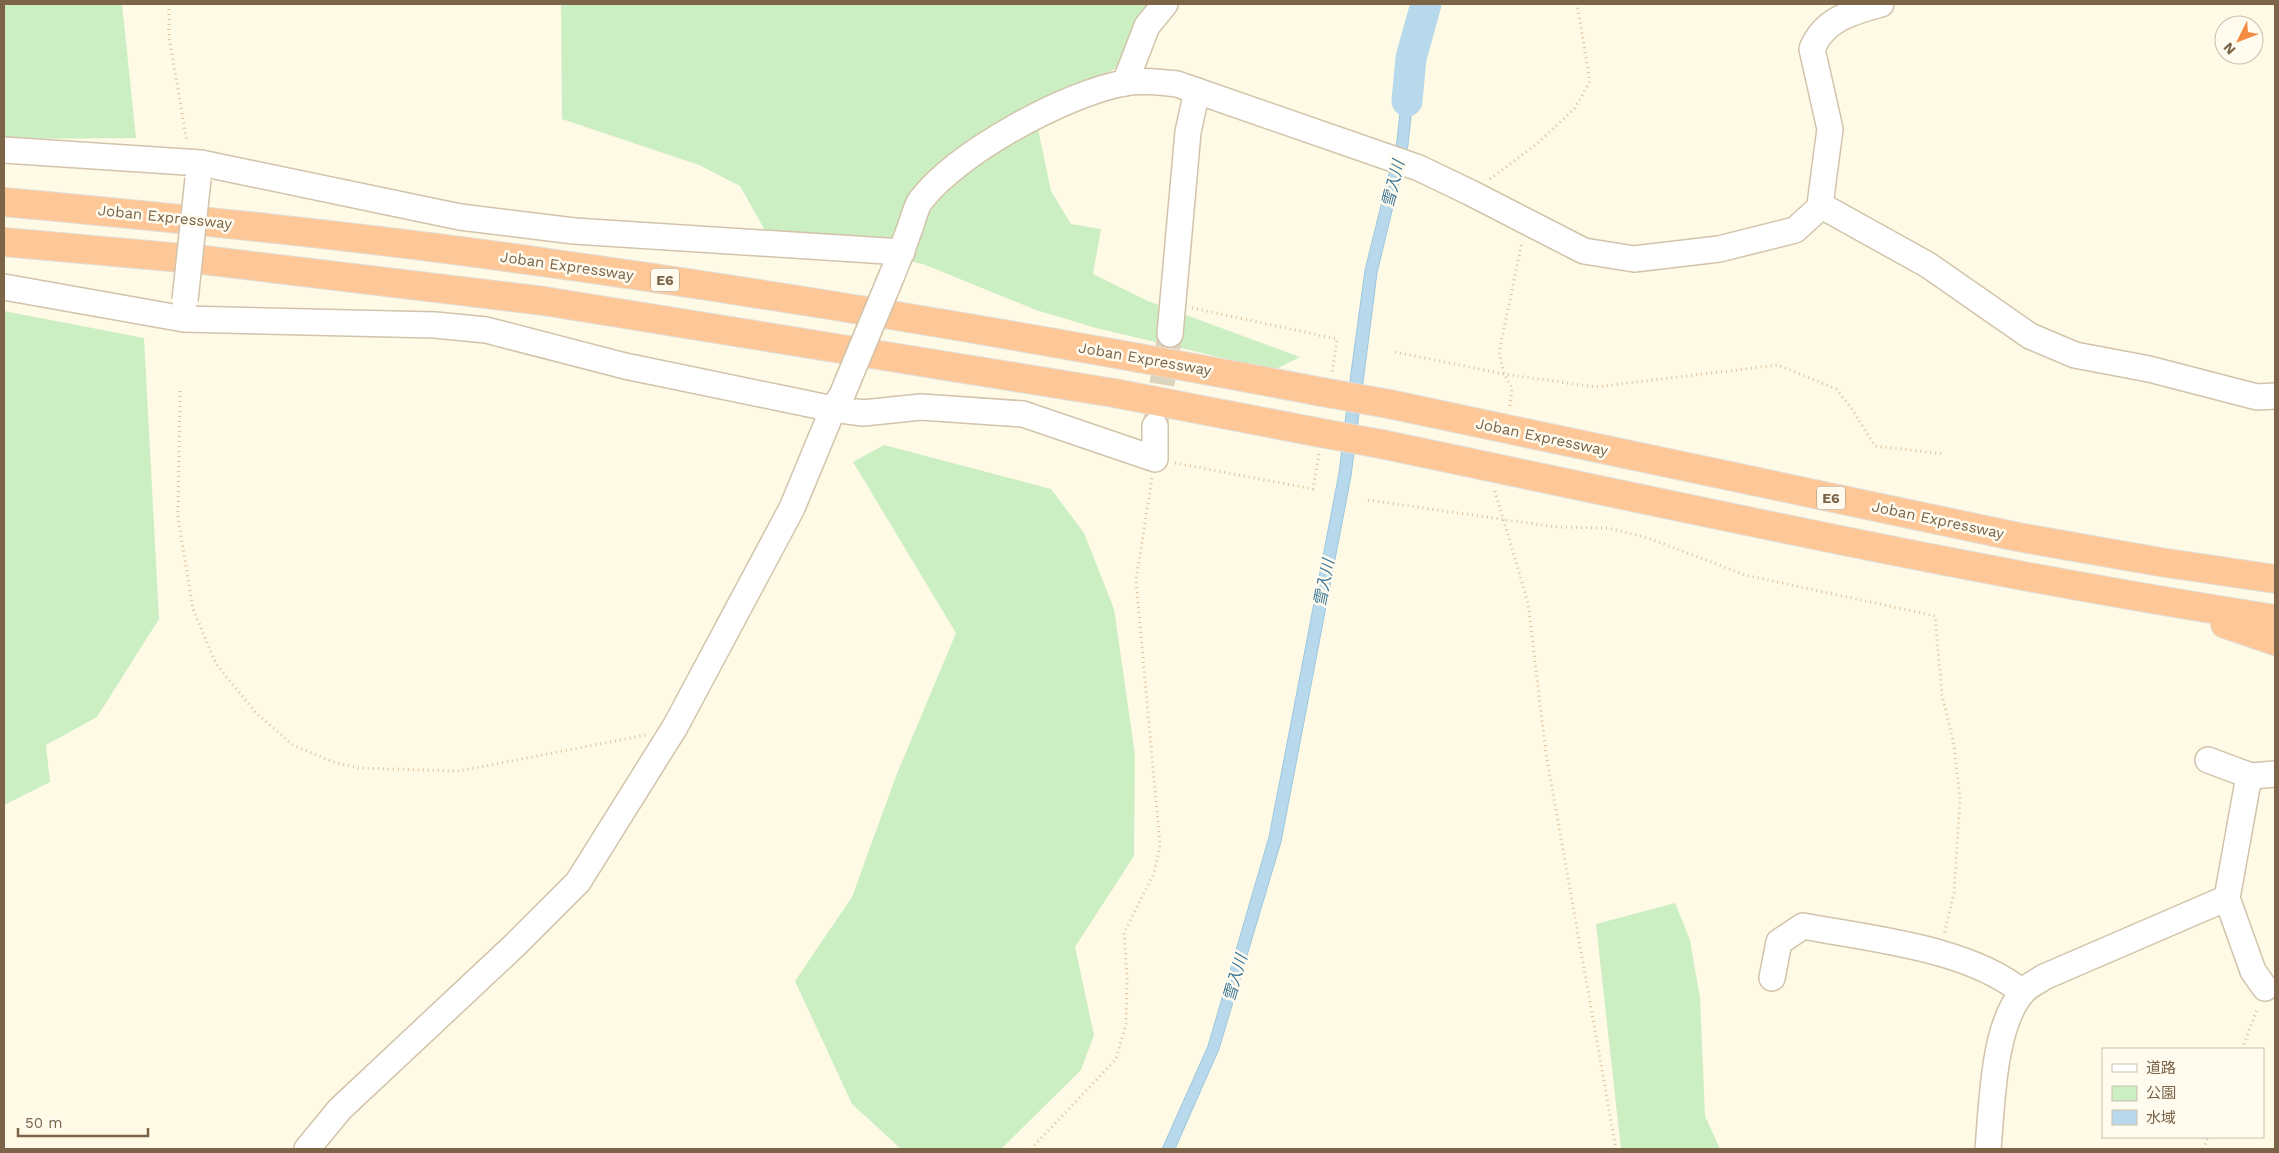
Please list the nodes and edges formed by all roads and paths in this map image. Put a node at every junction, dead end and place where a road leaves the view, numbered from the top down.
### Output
1 (169, 4) edge
2 (1165, 4) edge
3 (1576, 4) edge
4 (1881, 4) edge
5 (1125, 83) junction
6 (1197, 91) junction
7 (4, 150) edge
8 (196, 168) junction
9 (1471, 193) junction
10 (4, 202) edge
11 (1820, 205) junction
12 (1527, 221) junction
13 (4, 242) edge
14 (902, 252) junction
15 (4, 287) edge
16 (185, 310) junction
17 (1170, 334) tunnel mouth
18 (1395, 352) dead end
19 (1504, 374) junction
20 (180, 391) dead end
21 (2275, 396) edge
22 (838, 402) junction
23 (1510, 406) dead end
24 (1155, 426) tunnel mouth
25 (1945, 454) dead end
26 (1155, 459) junction
27 (1494, 491) dead end
28 (1368, 500) dead end
29 (1502, 520) junction
30 (2275, 579) edge
31 (2154, 600) junction
32 (2275, 618) edge
33 (2275, 641) edge
34 (676, 728) junction
35 (2208, 760) dead end
36 (2263, 775) edge
37 (2227, 898) junction
38 (1940, 952) junction
39 (1772, 978) dead end
40 (2265, 988) joint
41 (2022, 992) junction
42 (2242, 1048) edge
43 (307, 1149) edge
44 (1031, 1149) edge
45 (1616, 1149) edge
46 (1988, 1149) edge

1 - 8 path
2 - 5 street
3 - 9 path
4 - 11 street
5 - 6 street
5 - 14 street
6 - 9 street
6 - 17 street
7 - 8 street
8 - 14 street
8 - 16 street, bridge
9 - 12 street
10 - 30 highway, Joban Expressway / E6, bridge
11 - 12 street
11 - 21 street
12 - 19 path
13 - 31 highway, bridge
14 - 22 street, bridge
15 - 16 street
16 - 22 street
18 - 19 path
19 - 23 path
19 - 25 path
20 - 34 path
22 - 26 street
22 - 34 street
24 - 26 street
26 - 44 path
27 - 29 path
28 - 29 path
29 - 38 path
29 - 45 path
31 - 32 highway
31 - 33 highway
34 - 43 street
35 - 36 street
36 - 37 street
37 - 40 street
37 - 41 street
38 - 39 street
38 - 41 street
40 - 42 path
41 - 46 street

